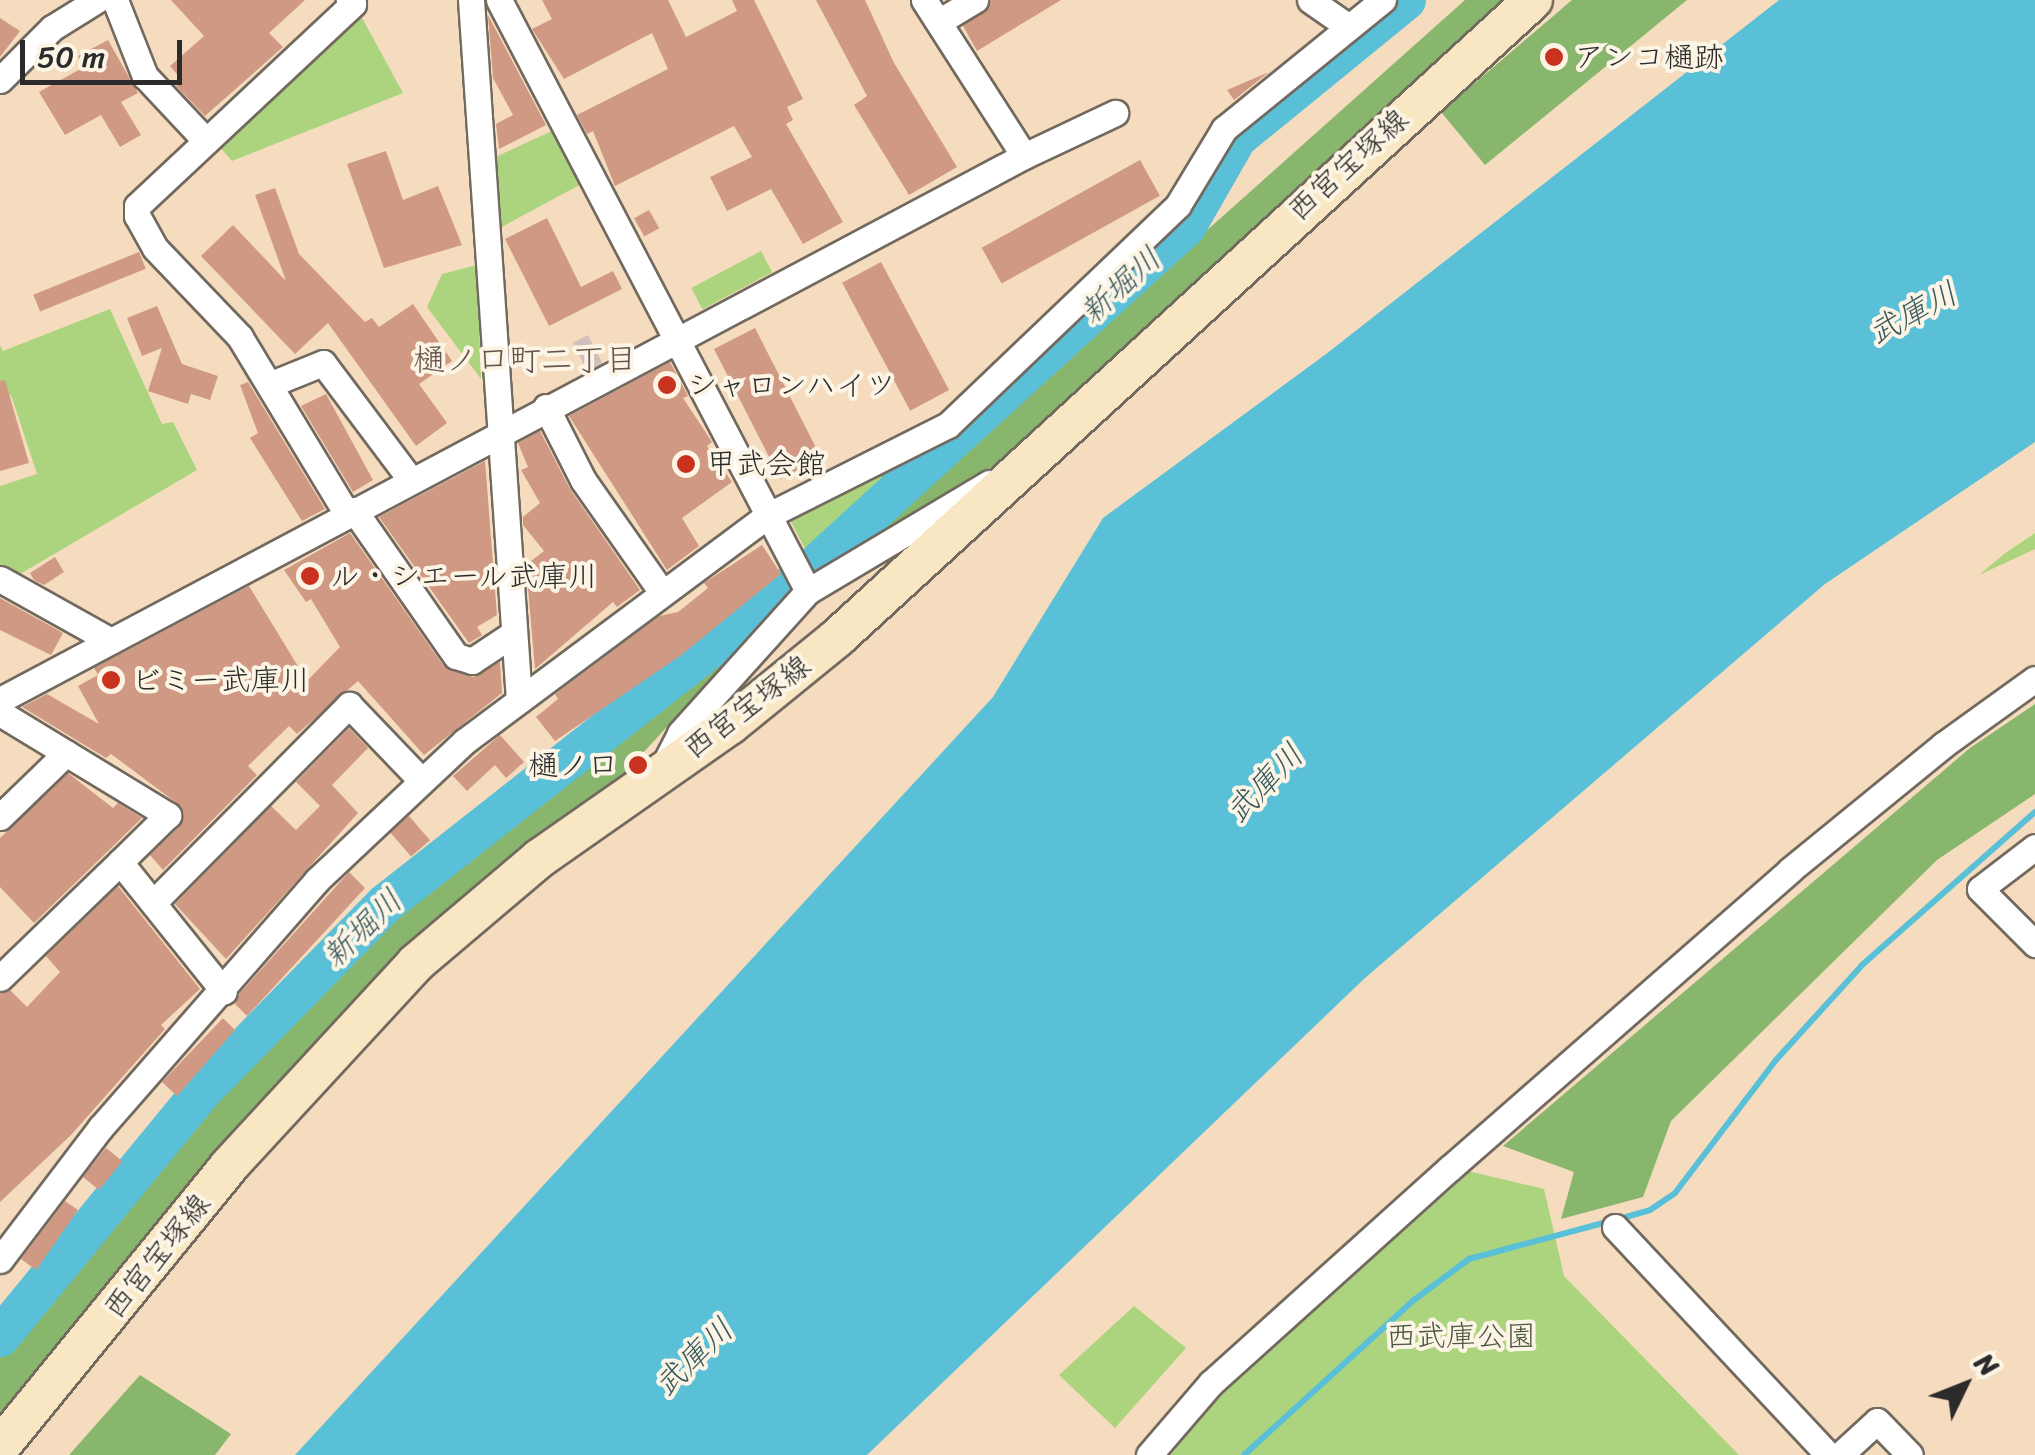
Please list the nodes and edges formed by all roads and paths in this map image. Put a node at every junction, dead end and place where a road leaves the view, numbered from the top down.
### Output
1 (97, 0) edge
2 (115, 0) edge
3 (349, 0) edge
4 (471, 0) edge
5 (499, 0) edge
6 (975, 0) edge
7 (1310, 0) edge
8 (1383, 0) edge
9 (1532, 0) edge
10 (932, 10) edge
11 (1346, 26) junction
12 (0, 80) edge
13 (1115, 113) dead end
14 (206, 141) junction
15 (1024, 156) junction
16 (675, 341) junction
17 (271, 384) junction
18 (546, 407) junction
19 (500, 430) junction
20 (1037, 456) junction
21 (410, 480) junction
22 (351, 512) junction
23 (765, 517) junction
24 (0, 580) edge
25 (662, 591) junction
26 (808, 591) junction
27 (514, 632) junction
28 (111, 641) junction
29 (2035, 680) edge
30 (0, 700) edge
31 (519, 700) junction
32 (0, 713) edge
33 (66, 753) junction
34 (660, 772) junction
35 (422, 781) junction
36 (0, 818) edge
37 (2035, 848) edge
38 (120, 862) junction
39 (152, 903) junction
40 (2035, 944) edge
41 (3, 971) edge
42 (224, 992) junction
43 (1615, 1227) dead end
44 (0, 1260) edge
45 (0, 1447) edge
46 (1149, 1455) edge
47 (1828, 1455) edge
48 (1840, 1455) edge
49 (1910, 1455) edge

1 - 12 street
2 - 14 street
3 - 14 street
4 - 19 street
5 - 16 street
6 - 10 street
7 - 11 street
8 - 11 street
9 - 20 main road, 西宮宝塚線
10 - 15 street
11 - 23 street
13 - 15 street
14 - 17 street
15 - 16 street
16 - 18 street
16 - 23 street
17 - 21 street
17 - 22 street
18 - 19 street
18 - 25 street
19 - 21 street
19 - 27 street
20 - 26 street
20 - 34 main road, 西宮宝塚線
21 - 22 street
22 - 27 street
22 - 28 street
23 - 25 street
23 - 26 street
24 - 28 street
25 - 31 street
26 - 34 street
27 - 31 street
28 - 30 street
29 - 46 street
31 - 35 street
32 - 33 street
33 - 36 street
33 - 38 street
34 - 45 main road, 西宮宝塚線
35 - 39 street
35 - 42 street
37 - 40 street
38 - 39 street
38 - 41 street
39 - 42 street
42 - 44 street
43 - 47 street
48 - 49 street

